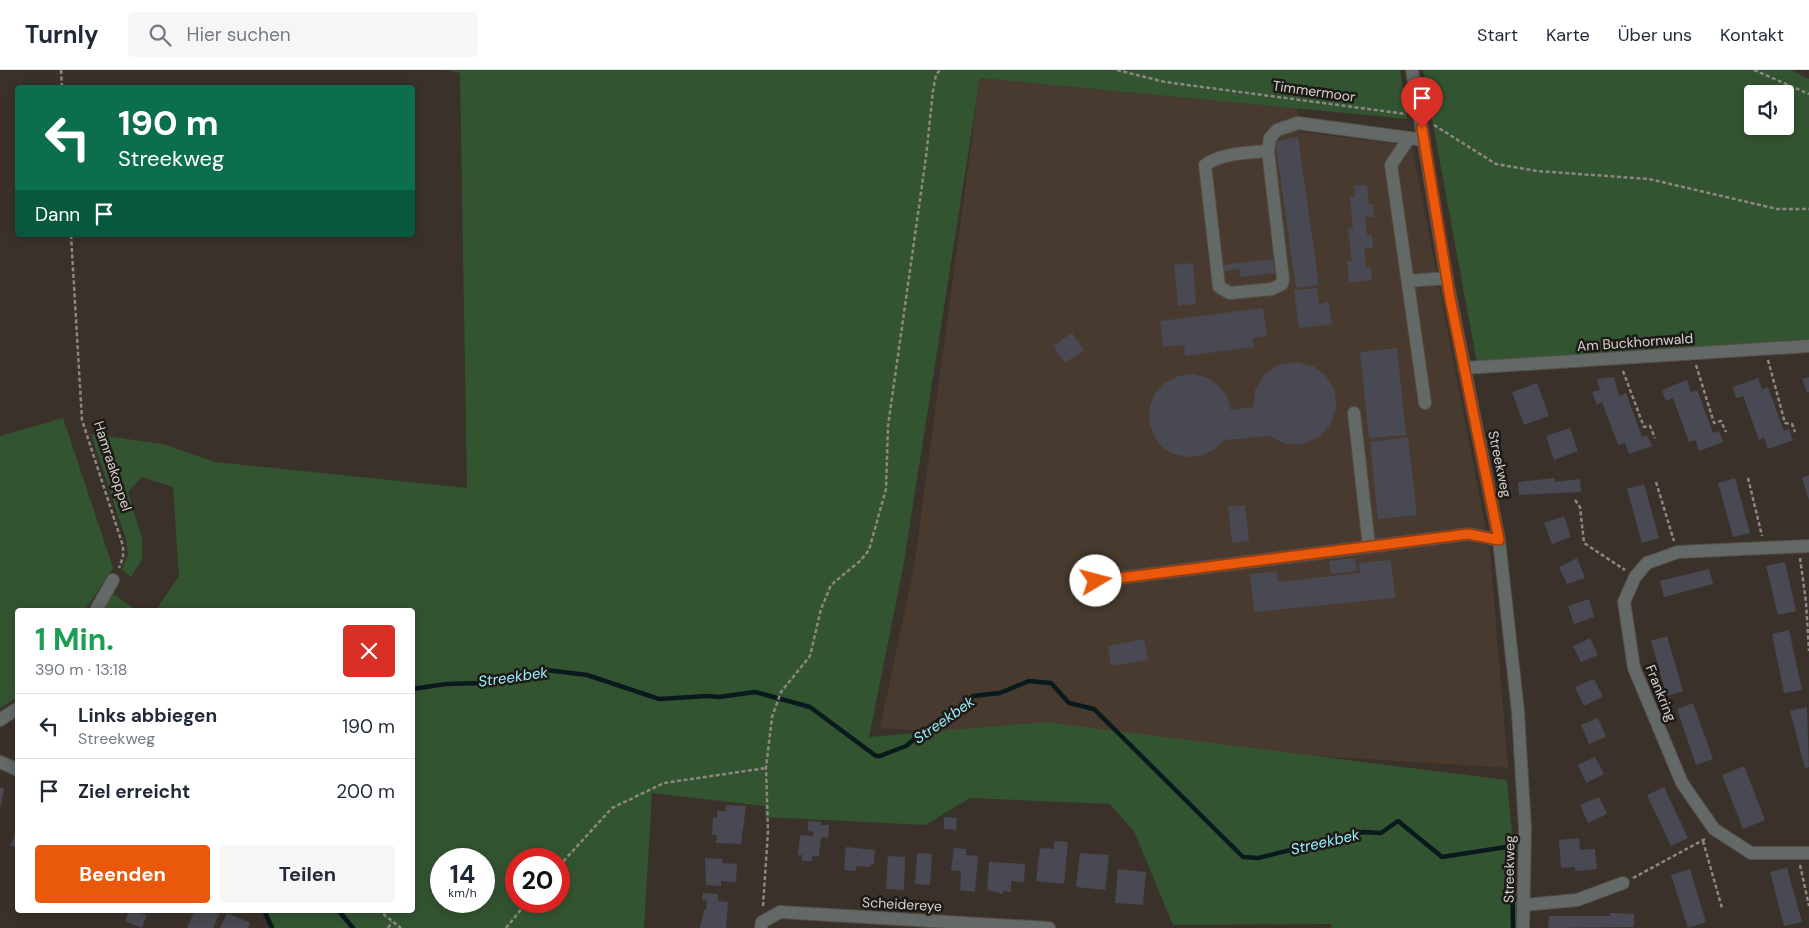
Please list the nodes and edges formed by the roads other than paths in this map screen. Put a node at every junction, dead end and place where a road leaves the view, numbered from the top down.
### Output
1 (1412, 70) edge
2 (1409, 138) junction
3 (1424, 140) junction
4 (1268, 151) junction
5 (1447, 278) junction
6 (1408, 282) junction
7 (1809, 346) edge
8 (1464, 368) junction
9 (1425, 403) dead end
10 (1354, 413) dead end
11 (1499, 540) junction
12 (1369, 546) junction
13 (1804, 546) edge
14 (113, 580) road end
15 (1096, 581) dead end
16 (97, 608) edge
17 (15, 710) edge
18 (0, 720) edge
19 (0, 762) edge
20 (15, 769) edge
21 (1804, 853) edge
22 (1624, 883) road end
23 (1523, 905) junction
24 (762, 925) edge
25 (1049, 928) edge
26 (1524, 928) edge

1 - 3 street, Streekweg
2 - 3 street
2 - 4 street
2 - 6 street
3 - 5 street, Streekweg
4 - 4 street
5 - 6 street
5 - 8 street, Streekweg
6 - 9 street
7 - 8 street, Am Buckhornwald
8 - 11 street, Streekweg
10 - 12 street
11 - 12 street
11 - 23 street, Streekweg
12 - 15 street
13 - 21 street, Frankring
14 - 16 street
17 - 18 street
19 - 20 street
22 - 23 street
23 - 26 street, Streekweg
24 - 25 street, Scheidereye

